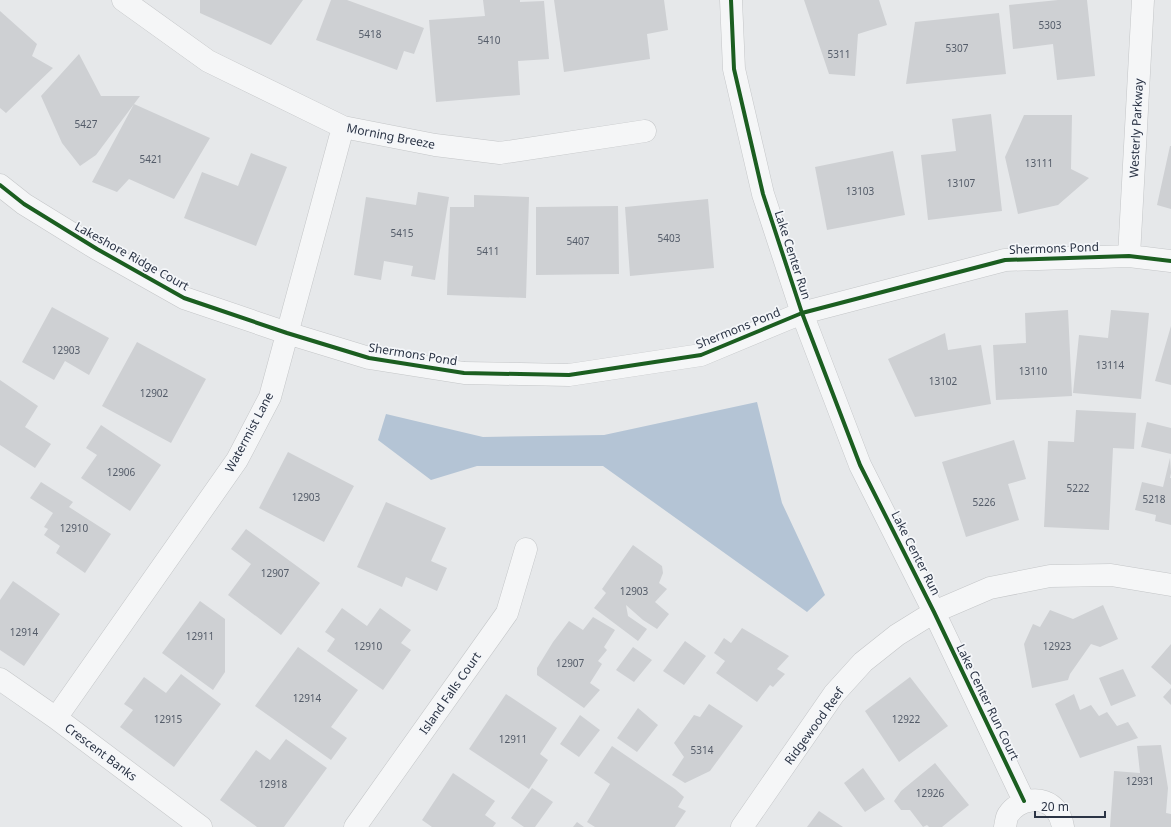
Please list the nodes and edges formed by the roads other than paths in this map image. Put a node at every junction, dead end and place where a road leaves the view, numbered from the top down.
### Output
1 (123, 0) edge
2 (732, 0) edge
3 (1143, 0) edge
4 (343, 127) junction
5 (645, 132) dead end
6 (0, 185) edge
7 (1129, 256) junction
8 (1171, 261) edge
9 (802, 313) junction
10 (287, 333) junction
11 (526, 549) dead end
12 (1171, 585) edge
13 (934, 612) junction
14 (0, 679) edge
15 (56, 718) junction
16 (1024, 801) junction
17 (201, 827) edge
18 (355, 827) edge
19 (742, 827) edge
20 (1005, 827) edge
21 (1063, 827) edge

1 - 4 street, Morning Breeze
2 - 9 street, Lake Center Run
3 - 7 street, Westerly Parkway
4 - 5 street, Morning Breeze
4 - 10 street, Watermist Lane
6 - 10 street, Lakeshore Ridge Court
7 - 8 street, Shermons Pond
7 - 9 street, Shermons Pond
9 - 10 street, Shermons Pond
9 - 13 street, Lake Center Run
10 - 15 street, Watermist Lane
11 - 18 street, Island Falls Court
12 - 13 street, Ridgewood Reef
13 - 16 street, Lake Center Run Court
13 - 19 street, Ridgewood Reef
14 - 15 street, Crescent Banks
15 - 17 street, Crescent Banks
16 - 20 street
16 - 21 street

